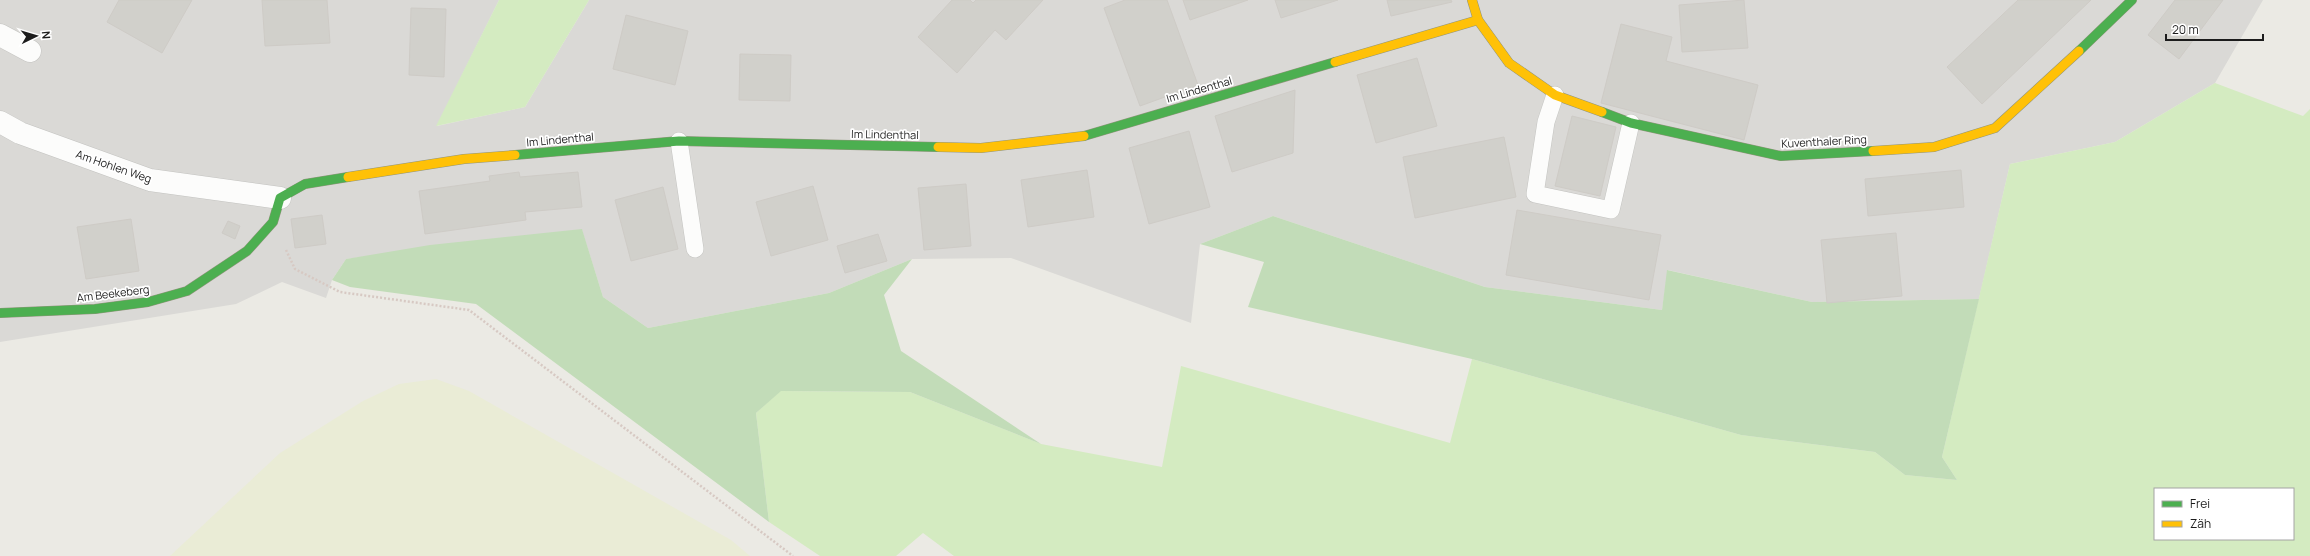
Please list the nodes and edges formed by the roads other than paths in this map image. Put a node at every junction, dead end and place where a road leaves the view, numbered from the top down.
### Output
1 (1472, 0) edge
2 (2132, 0) edge
3 (1478, 20) junction
4 (0, 35) edge
5 (30, 51) dead end
6 (1555, 95) junction
7 (0, 122) edge
8 (1631, 123) junction
9 (679, 141) junction
10 (280, 198) junction
11 (694, 250) dead end
12 (0, 313) edge

1 - 3 street, Kuventhaler Ring
2 - 8 street, Kuventhaler Ring
3 - 6 street, Kuventhaler Ring
3 - 9 street, Im Lindenthal
4 - 5 street
6 - 8 street, Kuventhaler Ring
6 - 8 lane
7 - 10 street, Am Hohlen Weg
9 - 10 street, Im Lindenthal
9 - 11 lane
10 - 12 street, Am Beekeberg

